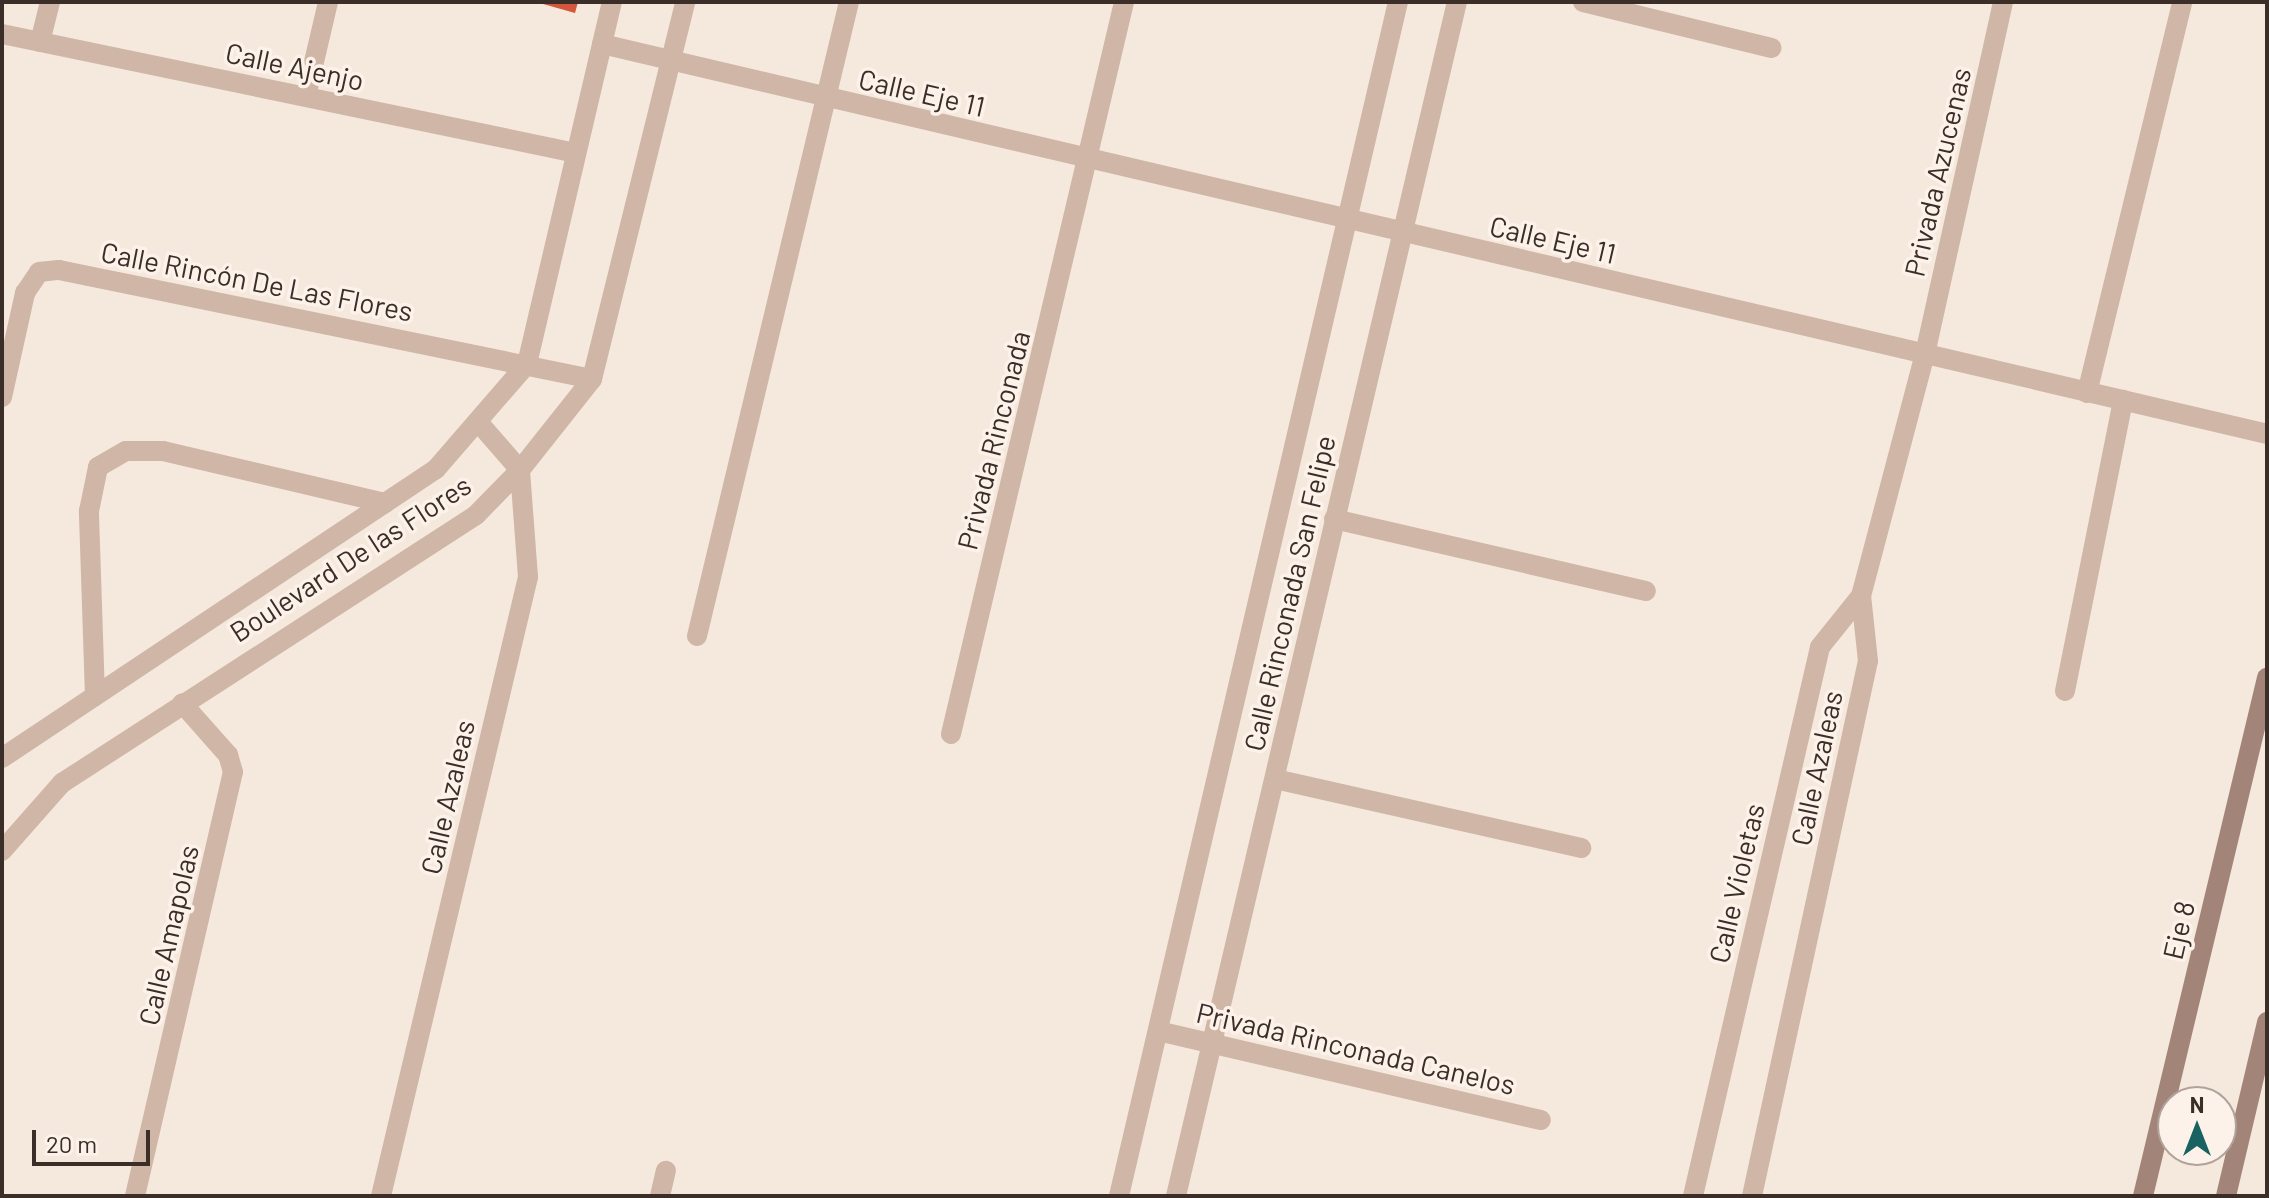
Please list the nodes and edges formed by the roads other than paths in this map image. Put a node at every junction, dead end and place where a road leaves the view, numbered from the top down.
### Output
1 (50, 2) edge
2 (328, 2) edge
3 (612, 2) edge
4 (685, 2) edge
5 (849, 2) edge
6 (1124, 2) edge
7 (1398, 2) edge
8 (1457, 2) edge
9 (1583, 2) edge
10 (2003, 2) edge
11 (2182, 2) edge
12 (2, 34) edge
13 (40, 42) junction
14 (602, 44) junction
15 (1771, 48) dead end
16 (671, 62) junction
17 (306, 96) junction
18 (826, 98) junction
19 (576, 153) junction
20 (1090, 160) junction
21 (1347, 220) junction
22 (1402, 232) junction
23 (1925, 354) junction
24 (527, 364) junction
25 (592, 379) junction
26 (2087, 393) junction
27 (2, 397) edge
28 (2123, 400) junction
29 (479, 423) junction
30 (2267, 434) edge
31 (520, 470) junction
32 (385, 503) junction
33 (1334, 519) junction
34 (1646, 591) dead end
35 (1861, 596) junction
36 (697, 636) dead end
37 (2267, 678) edge
38 (2065, 691) dead end
39 (95, 696) junction
40 (182, 703) junction
41 (951, 734) dead end
42 (2, 758) edge
43 (1275, 779) junction
44 (1581, 848) dead end
45 (2, 851) edge
46 (2267, 1022) edge
47 (1158, 1031) junction
48 (1211, 1042) junction
49 (1541, 1120) dead end
50 (666, 1171) dead end
51 (2229, 1195) edge
52 (135, 1196) edge
53 (381, 1196) edge
54 (660, 1196) edge
55 (1119, 1196) edge
56 (1176, 1196) edge
57 (1693, 1196) edge
58 (1752, 1196) edge
59 (2143, 1196) edge

1 - 13 street
2 - 17 street
3 - 14 street, Boulevard De las Flores
4 - 16 street, Boulevard De las Flores
5 - 18 street
6 - 20 street, Privada Rinconada
7 - 21 street, Calle Rinconada San Felipe
8 - 22 street, Calle Rinconada San Felipe
9 - 15 street
10 - 23 street, Privada Azucenas
11 - 26 street
12 - 13 street, Calle Ajenjo
13 - 17 street, Calle Ajenjo
14 - 16 street, Calle Eje 11
14 - 19 street, Boulevard De las Flores
16 - 18 street, Calle Eje 11
16 - 25 street, Boulevard De las Flores
17 - 19 street, Calle Ajenjo
18 - 20 street, Calle Eje 11
18 - 36 street
19 - 24 street, Boulevard De las Flores
20 - 21 street, Calle Eje 11
20 - 41 street, Privada Rinconada
21 - 22 street, Calle Eje 11
21 - 47 street, Calle Rinconada San Felipe
22 - 23 street, Calle Eje 11
22 - 33 street, Calle Rinconada San Felipe
23 - 26 street, Calle Eje 11
23 - 35 street, Calle Azaleas
24 - 25 street, Calle Rincón De Las Flores
24 - 27 street, Calle Rincón De Las Flores
24 - 29 street, Boulevard De las Flores
25 - 31 street, Boulevard De las Flores
26 - 28 street, Calle Eje 11
28 - 30 street, Calle Eje 11
28 - 38 street
29 - 31 street
29 - 32 street, Boulevard De las Flores
31 - 40 street, Boulevard De las Flores
31 - 53 street, Calle Azaleas
32 - 39 street, Boulevard De las Flores
32 - 39 street
33 - 34 street
33 - 43 street, Calle Rinconada San Felipe
35 - 57 street, Calle Violetas
35 - 58 street, Calle Azaleas
37 - 59 main road, Eje 8
39 - 42 street, Boulevard De las Flores
40 - 45 street, Boulevard De las Flores
40 - 52 street, Calle Amapolas
43 - 44 street
43 - 48 street, Calle Rinconada San Felipe
46 - 51 main road
47 - 48 street, Privada Rinconada Canelos
47 - 55 street, Calle Rinconada San Felipe
48 - 49 street, Privada Rinconada Canelos
48 - 56 street, Calle Rinconada San Felipe
50 - 54 street

